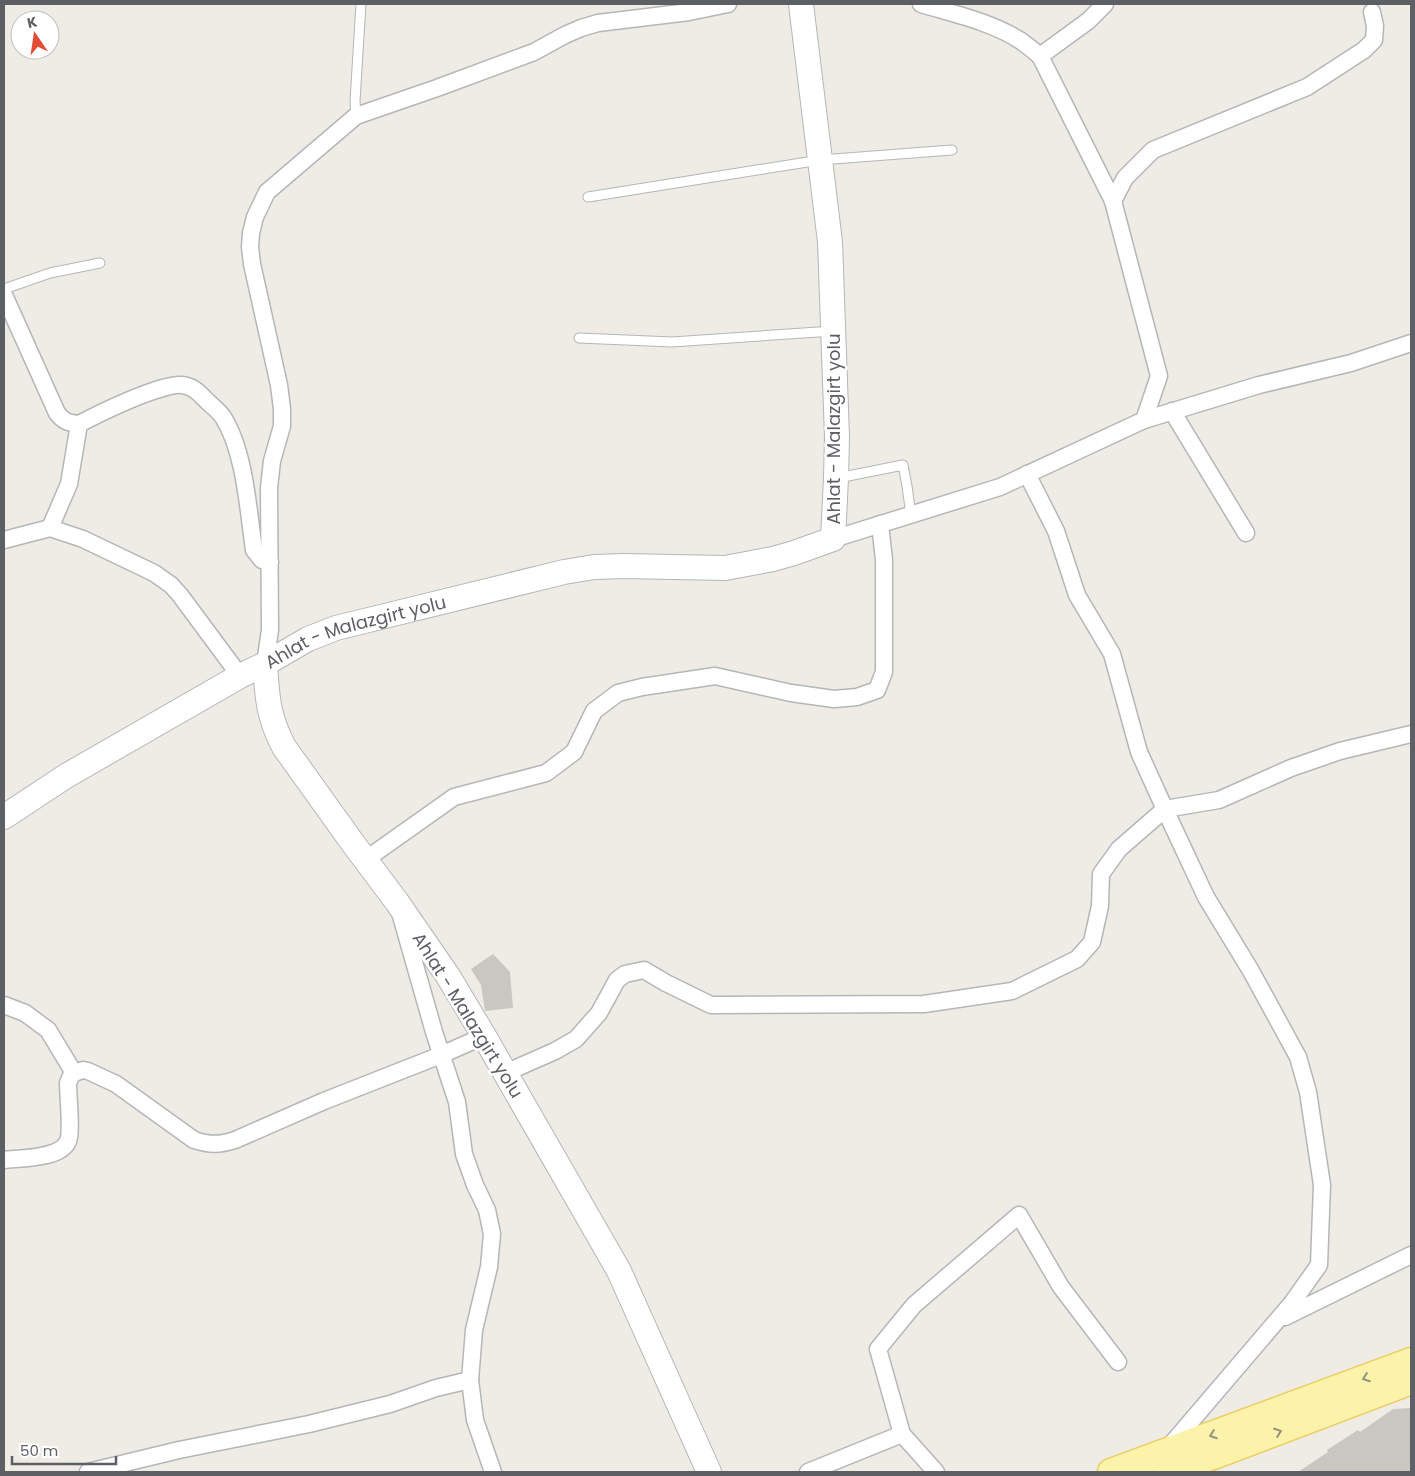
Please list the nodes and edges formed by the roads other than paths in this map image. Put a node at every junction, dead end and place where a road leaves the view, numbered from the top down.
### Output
1 (361, 4) edge
2 (728, 4) edge
3 (801, 4) edge
4 (922, 4) edge
5 (1105, 4) edge
6 (1372, 12) dead end
7 (1040, 56) junction
8 (356, 116) junction
9 (952, 150) dead end
10 (820, 160) junction
11 (588, 198) dead end
12 (1114, 201) junction
13 (100, 262) dead end
14 (4, 289) edge
15 (4, 296) edge
16 (833, 331) junction
17 (579, 338) dead end
18 (1411, 343) edge
19 (1172, 412) junction
20 (1144, 420) junction
21 (79, 424) junction
22 (1027, 474) junction
23 (836, 478) junction
24 (911, 515) junction
25 (880, 524) junction
26 (50, 528) junction
27 (1246, 533) dead end
28 (833, 539) junction
29 (4, 540) edge
30 (270, 562) junction
31 (266, 664) junction
32 (240, 676) junction
33 (1411, 734) edge
34 (1165, 809) junction
35 (4, 817) edge
36 (365, 860) junction
37 (396, 902) junction
38 (4, 1005) edge
39 (484, 1036) junction
40 (441, 1055) junction
41 (74, 1073) junction
42 (505, 1073) junction
43 (4, 1160) edge
44 (1411, 1255) edge
45 (1278, 1320) junction
46 (1411, 1361) edge
47 (1118, 1362) dead end
48 (470, 1380) junction
49 (1411, 1381) edge
50 (902, 1434) junction
51 (1163, 1466) edge
52 (88, 1472) edge
53 (493, 1472) edge
54 (709, 1472) edge
55 (808, 1472) edge
56 (936, 1472) edge
57 (1111, 1472) edge

1 - 8 lane
2 - 8 street
3 - 10 main road, Ahlat - Malazgirt yolu
4 - 7 street
5 - 7 street
6 - 12 street
7 - 12 street
8 - 30 street
9 - 10 lane
10 - 11 lane
10 - 16 main road, Ahlat - Malazgirt yolu
12 - 20 street
13 - 14 lane
15 - 21 street
16 - 17 lane
16 - 23 main road, Ahlat - Malazgirt yolu
18 - 19 street
19 - 20 street
19 - 27 street
20 - 22 street
21 - 26 street
21 - 30 street
22 - 24 street
22 - 34 street
23 - 24 lane
23 - 28 main road, Ahlat - Malazgirt yolu
24 - 25 street
25 - 28 street
25 - 36 street
26 - 29 street
26 - 32 street
28 - 31 main road, Ahlat - Malazgirt yolu
30 - 31 street
31 - 32 main road
31 - 36 main road, Ahlat - Malazgirt yolu
32 - 35 main road
33 - 34 street
34 - 42 street
34 - 45 street
36 - 37 main road, Ahlat - Malazgirt yolu
37 - 39 main road, Ahlat - Malazgirt yolu
37 - 40 street
38 - 41 street
39 - 40 street
39 - 42 main road, Ahlat - Malazgirt yolu
40 - 41 street
40 - 48 street
41 - 43 street
42 - 54 main road, Ahlat - Malazgirt yolu
44 - 45 street
45 - 51 street
46 -> 51 main road
47 - 50 street
48 - 52 street
48 - 53 street
51 -> 49 main road
50 - 55 street
50 - 56 street
51 - 57 main road

